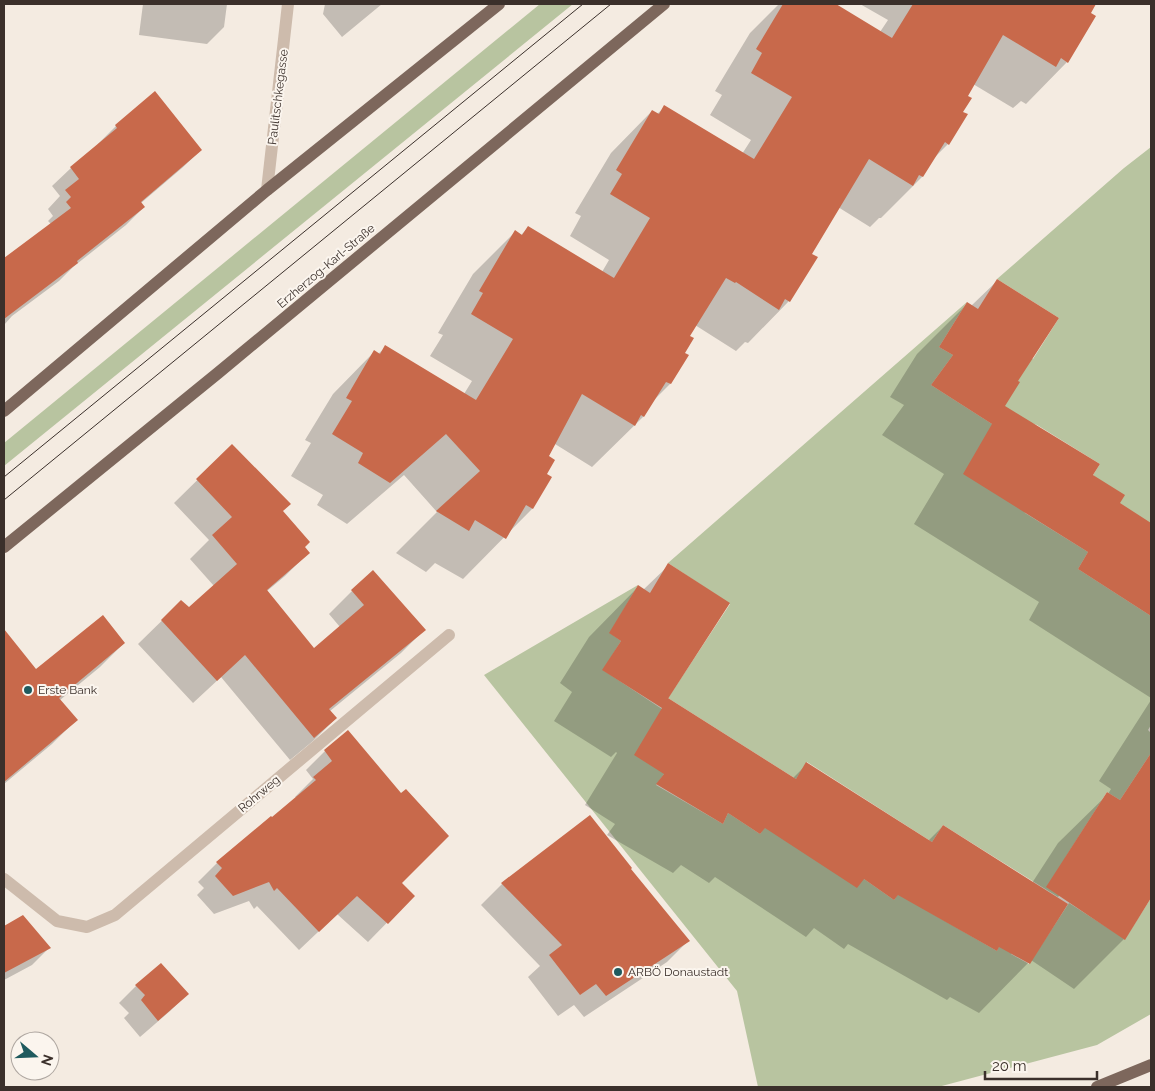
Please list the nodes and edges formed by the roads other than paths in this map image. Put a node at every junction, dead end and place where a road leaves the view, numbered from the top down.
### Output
1 (288, 4) edge
2 (499, 4) edge
3 (664, 4) edge
4 (267, 190) junction
5 (4, 411) edge
6 (4, 548) edge
7 (449, 635) dead end
8 (4, 879) edge
9 (1151, 1065) edge
10 (1097, 1087) edge

1 - 4 street, Paulitschkegasse
2 - 4 main road
3 - 6 main road, Erzherzog-Karl-Straße
4 - 5 main road
7 - 8 street, Rohrweg
9 - 10 main road

